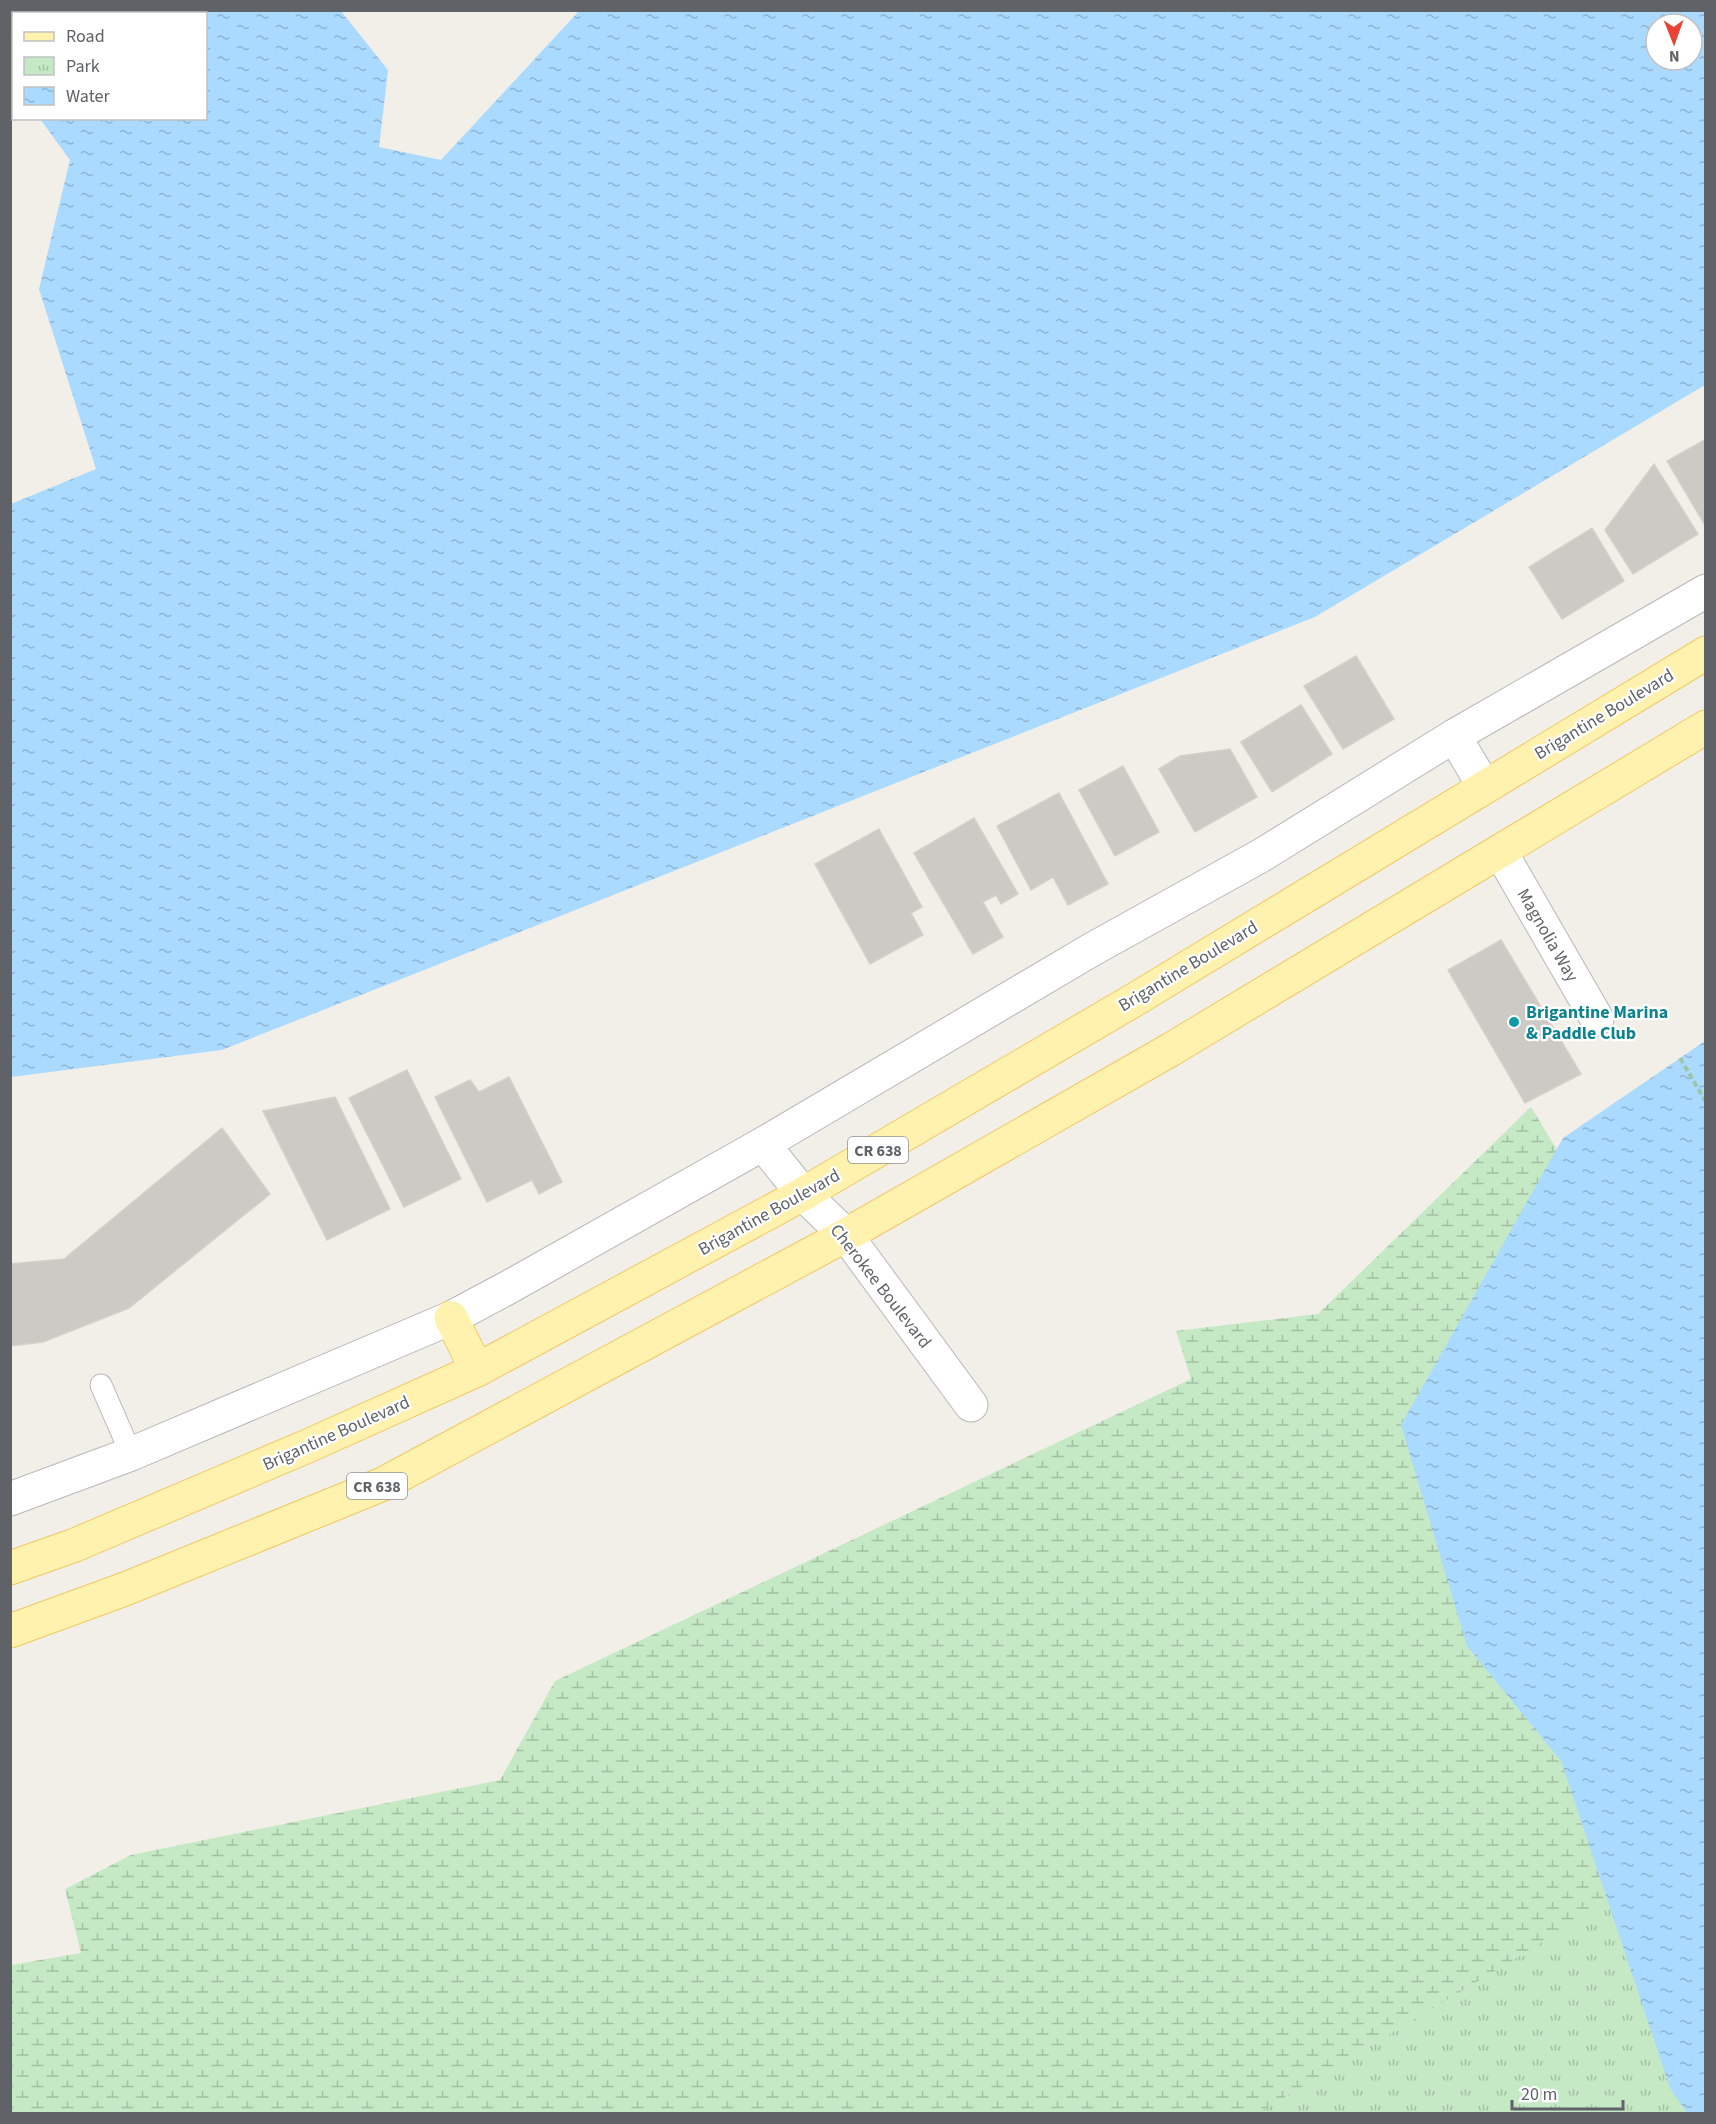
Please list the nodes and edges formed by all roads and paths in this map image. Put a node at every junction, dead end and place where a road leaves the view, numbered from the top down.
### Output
1 (1706, 591) edge
2 (1706, 653) edge
3 (1706, 726) edge
4 (1454, 736) junction
5 (1484, 786) junction
6 (1500, 851) junction
7 (1597, 1019) dead end
8 (1680, 1058) dead end
9 (1706, 1102) edge
10 (763, 1144) junction
11 (803, 1194) junction
12 (846, 1235) junction
13 (451, 1318) junction
14 (477, 1370) junction
15 (101, 1385) dead end
16 (971, 1406) dead end
17 (131, 1454) junction
18 (10, 1499) edge
19 (10, 1568) edge
20 (10, 1631) edge

1 - 4 street
2 - 5 main road, Brigantine Boulevard / CR 638
3 - 6 main road, CR 638
4 - 5 street
4 - 10 street
5 - 11 main road, Brigantine Boulevard / CR 638
6 - 7 street, Magnolia Way
6 - 12 main road, CR 638
8 - 9 path
10 - 11 street, Cherokee Boulevard
10 - 13 street
11 - 12 street, Cherokee Boulevard
11 - 14 main road, Brigantine Boulevard / CR 638
12 - 16 street, Cherokee Boulevard
12 - 20 main road, CR 638
13 - 14 main road
13 - 17 street
14 - 19 main road, Brigantine Boulevard / CR 638
15 - 17 lane
17 - 18 street

